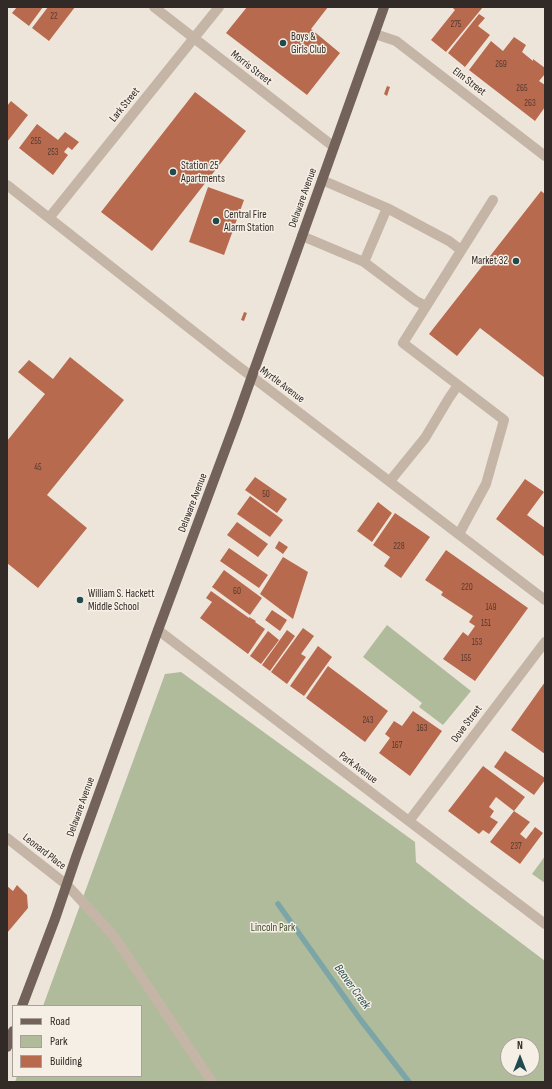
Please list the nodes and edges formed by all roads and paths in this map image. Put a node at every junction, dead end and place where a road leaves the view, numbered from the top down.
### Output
1 (154, 7) edge
2 (219, 7) edge
3 (384, 7) edge
4 (374, 34) junction
5 (194, 38) junction
6 (334, 147) junction
7 (545, 156) edge
8 (322, 180) junction
9 (7, 185) edge
10 (493, 200) dead end
11 (387, 208) junction
12 (49, 218) junction
13 (302, 236) junction
14 (461, 250) junction
15 (364, 262) junction
16 (426, 306) junction
17 (251, 376) junction
18 (458, 384) junction
19 (390, 481) junction
20 (458, 534) junction
21 (545, 600) edge
22 (158, 630) junction
23 (545, 642) edge
24 (409, 821) junction
25 (7, 838) edge
26 (67, 885) junction
27 (545, 924) edge
28 (22, 1005) edge
29 (12, 1034) edge
30 (7, 1047) edge
31 (212, 1082) edge

1 - 5 street, Morris Street
2 - 5 street, Lark Street
3 - 4 main road, Delaware Avenue
4 - 6 main road, Delaware Avenue
4 - 7 street, Elm Street
5 - 6 street, Morris Street
5 - 12 street, Lark Street
6 - 8 main road, Delaware Avenue
8 - 11 street
8 - 13 main road, Delaware Avenue
9 - 12 street, Myrtle Avenue
10 - 14 street
11 - 14 street
11 - 15 street
12 - 17 street, Myrtle Avenue
13 - 15 street
13 - 17 main road, Delaware Avenue
14 - 16 street
15 - 16 street
16 - 18 street
17 - 19 street, Myrtle Avenue
17 - 22 main road, Delaware Avenue
18 - 19 street
18 - 20 street
19 - 20 street, Myrtle Avenue
20 - 21 street, Myrtle Avenue
22 - 24 street, Park Avenue
22 - 26 main road, Delaware Avenue
23 - 24 street, Dove Street
24 - 27 street, Park Avenue
25 - 26 street, Leonard Place
26 - 28 main road, Delaware Avenue
26 - 31 street, Leonard Place
29 - 30 main road

